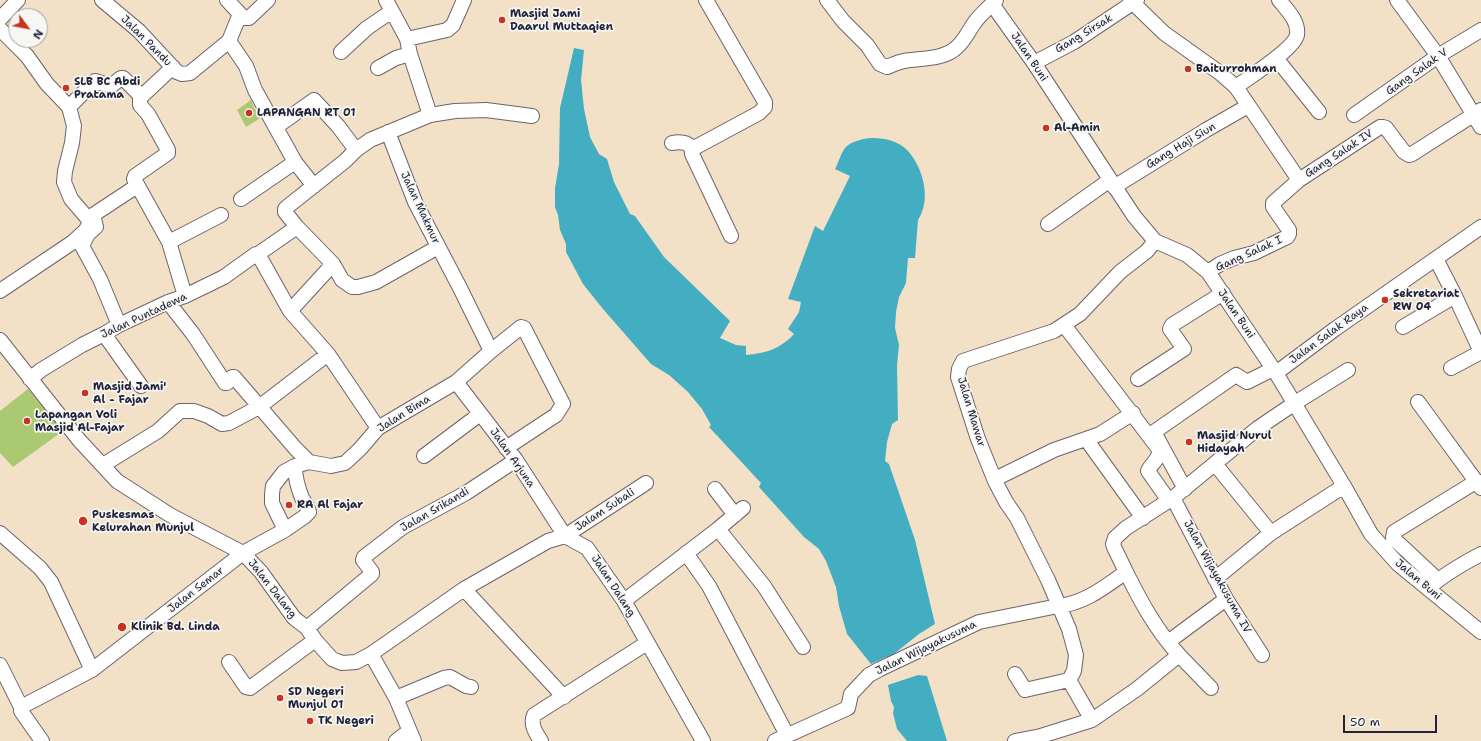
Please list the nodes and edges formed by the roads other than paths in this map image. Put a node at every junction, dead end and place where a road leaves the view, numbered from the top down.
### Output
1 (102, 0) edge
2 (227, 0) edge
3 (268, 0) edge
4 (464, 0) edge
5 (706, 0) edge
6 (827, 0) edge
7 (1280, 0) edge
8 (1398, 0) edge
9 (16, 1) edge
10 (1133, 1) edge
11 (994, 2) edge
12 (389, 6) edge
13 (240, 14) junction
14 (0, 19) edge
15 (0, 29) edge
16 (1481, 30) edge
17 (406, 39) junction
18 (229, 41) junction
19 (340, 52) dead end
20 (410, 54) junction
21 (1438, 56) junction
22 (1276, 58) junction
23 (1034, 63) junction
24 (173, 67) junction
25 (378, 68) dead end
26 (1236, 88) junction
27 (141, 97) junction
28 (1248, 106) junction
29 (69, 107) junction
30 (1320, 112) dead end
31 (430, 115) junction
32 (532, 116) dead end
33 (1354, 116) dead end
34 (1479, 117) edge
35 (276, 127) junction
36 (388, 132) junction
37 (672, 143) dead end
38 (356, 150) junction
39 (692, 151) junction
40 (295, 162) junction
41 (1299, 180) junction
42 (1112, 183) junction
43 (138, 186) junction
44 (314, 186) junction
45 (241, 199) dead end
46 (221, 215) dead end
47 (1048, 224) dead end
48 (297, 227) junction
49 (1481, 227) edge
50 (731, 236) dead end
51 (1155, 241) junction
52 (169, 242) junction
53 (438, 247) junction
54 (258, 254) junction
55 (1436, 259) junction
56 (333, 264) junction
57 (1208, 272) junction
58 (0, 290) edge
59 (1222, 293) junction
60 (185, 296) junction
61 (1455, 296) junction
62 (168, 302) junction
63 (290, 311) junction
64 (120, 324) junction
65 (1064, 325) junction
66 (1403, 327) dead end
67 (104, 334) junction
68 (0, 340) edge
69 (491, 351) junction
70 (1481, 352) edge
71 (328, 354) junction
72 (1451, 368) dead end
73 (1348, 370) dead end
74 (1275, 371) junction
75 (30, 379) junction
76 (1138, 379) dead end
77 (456, 382) junction
78 (141, 386) dead end
79 (1418, 402) dead end
80 (1295, 403) junction
81 (259, 407) junction
82 (1133, 413) junction
83 (480, 414) junction
84 (378, 428) junction
85 (1086, 440) junction
86 (506, 448) junction
87 (424, 456) dead end
88 (516, 460) junction
89 (309, 462) junction
90 (1215, 464) junction
91 (103, 465) junction
92 (295, 466) junction
93 (994, 479) junction
94 (646, 483) dead end
95 (1479, 485) edge
96 (1344, 486) junction
97 (716, 489) dead end
98 (1185, 489) junction
99 (1171, 500) junction
100 (1143, 518) junction
101 (718, 529) junction
102 (285, 530) junction
103 (1271, 533) junction
104 (565, 536) junction
105 (2, 538) edge
106 (243, 553) junction
107 (686, 553) junction
108 (1481, 554) edge
109 (1126, 572) junction
110 (1215, 579) junction
111 (1433, 584) junction
112 (464, 588) junction
113 (1226, 599) junction
114 (624, 600) junction
115 (1058, 606) junction
116 (306, 628) junction
117 (1481, 632) edge
118 (315, 640) junction
119 (1168, 642) junction
120 (647, 644) junction
121 (803, 647) dead end
122 (371, 654) junction
123 (1179, 655) junction
124 (1262, 655) dead end
125 (229, 662) dead end
126 (0, 665) edge
127 (92, 670) junction
128 (1014, 674) dead end
129 (1069, 680) junction
130 (471, 687) dead end
131 (1211, 688) dead end
132 (564, 697) junction
133 (396, 698) junction
134 (21, 707) junction
135 (1092, 720) junction
136 (411, 736) edge
137 (781, 738) edge
138 (1042, 738) edge
139 (42, 741) edge
140 (396, 741) edge
141 (541, 741) edge
142 (703, 741) edge
143 (1015, 741) edge

1 - 24 street, Jalan Pandu
2 - 13 street
3 - 13 street
4 - 17 street
5 - 39 street
6 - 11 street
7 - 22 street
8 - 21 street
9 - 14 street
10 - 23 street, Gang Sirsak
10 - 26 street
11 - 23 street, Jalan Buni
12 - 17 street
12 - 19 street
13 - 18 street
15 - 29 street
16 - 21 street, Gang Salak V
17 - 20 street
18 - 24 street, Jalan Pandu
18 - 35 street
20 - 25 street
20 - 31 street
21 - 33 street, Gang Salak V
21 - 34 street
22 - 26 street
22 - 30 street
23 - 42 street, Jalan Buni
24 - 27 street
26 - 28 street
27 - 29 street
27 - 43 street
28 - 41 street
28 - 42 street, Gang Haji Siun
29 - 58 street
31 - 32 street
31 - 36 street
34 - 41 street, Gang Salak IV
35 - 38 street
35 - 40 street
36 - 38 street
36 - 53 street, Jalan Makmur
37 - 39 street
38 - 44 street
39 - 50 street
40 - 44 street
40 - 45 street
41 - 57 street, Gang Salak I
42 - 47 street, Gang Haji Siun
42 - 51 street, Jalan Buni
43 - 52 street
43 - 64 street
44 - 48 street
46 - 52 street
48 - 54 street, Jalan Puntadewa
48 - 56 street
49 - 55 street, Jalan Salak Raya
51 - 57 street, Jalan Buni
51 - 65 street, Jalan Mawar
52 - 60 street
53 - 56 street
53 - 69 street, Jalan Makmur
54 - 60 street, Jalan Puntadewa
54 - 63 street
55 - 61 street
55 - 74 street, Jalan Salak Raya
56 - 63 street
57 - 59 street, Jalan Buni
59 - 74 street, Jalan Buni
59 - 76 street
60 - 62 street, Jalan Puntadewa
61 - 66 street
61 - 70 street
62 - 64 street, Jalan Puntadewa
62 - 81 street
63 - 71 street
64 - 67 street, Jalan Puntadewa
65 - 82 street
65 - 93 street, Jalan Mawar
67 - 75 street, Jalan Puntadewa
67 - 78 street
68 - 75 street, Jalan Dalang
69 - 77 street
69 - 86 street
70 - 72 street
71 - 81 street
71 - 84 street
73 - 80 street
74 - 80 street, Jalan Buni
74 - 98 street, Jalan Salak Raya
75 - 91 street, Jalan Dalang
77 - 83 street, Jalan Arjuna
77 - 84 street, Jalan Bima
79 - 95 street
80 - 90 street
80 - 96 street, Jalan Buni
81 - 89 street
81 - 91 street
82 - 85 street
82 - 99 street, Jalan Wijayakusuma IV
83 - 86 street, Jalan Arjuna
83 - 87 street
84 - 89 street, Jalan Bima
85 - 93 street
85 - 100 street
86 - 88 street, Jalan Arjuna
88 - 104 street, Jalan Arjuna
88 - 116 street, Jalan Srikandi
89 - 92 street, Jalan Bima
90 - 98 street
90 - 103 street
91 - 106 street, Jalan Dalang
92 - 102 street, Jalan Bima
92 - 102 street
93 - 115 street, Jalan Mawar
94 - 104 street, Jalam Subali
95 - 111 street
96 - 103 street
96 - 111 street, Jalan Buni
97 - 101 street
98 - 99 street
99 - 100 street
99 - 110 street, Jalan Wijayakusuma IV
100 - 109 street
101 - 107 street
101 - 121 street
102 - 106 street
103 - 110 street
104 - 112 street, Jalan Dalang
104 - 114 street, Jalan Dalang
105 - 127 street
106 - 116 street, Jalan Dalang
106 - 127 street, Jalan Semar
107 - 114 street
107 - 137 street
108 - 111 street
109 - 115 street, Jalan Wijayakusuma
109 - 119 street
110 - 113 street, Jalan Wijayakusuma IV
111 - 117 street, Jalan Buni
112 - 122 street, Jalan Dalang
112 - 132 street
113 - 119 street
113 - 124 street, Jalan Wijayakusuma IV
114 - 120 street, Jalan Dalang
115 - 129 street, Jalan Mawar
115 - 137 street, Jalan Wijayakusuma
116 - 118 street, Jalan Dalang
118 - 122 street, Jalan Dalang
118 - 125 street
119 - 123 street
120 - 132 street
120 - 142 street, Jalan Dalang
122 - 133 street
123 - 131 street
123 - 135 street
126 - 134 street
127 - 134 street, Jalan Semar
128 - 129 street
129 - 135 street
130 - 133 street
132 - 141 street
133 - 136 street
134 - 139 street
135 - 138 street
136 - 140 street
138 - 143 street

